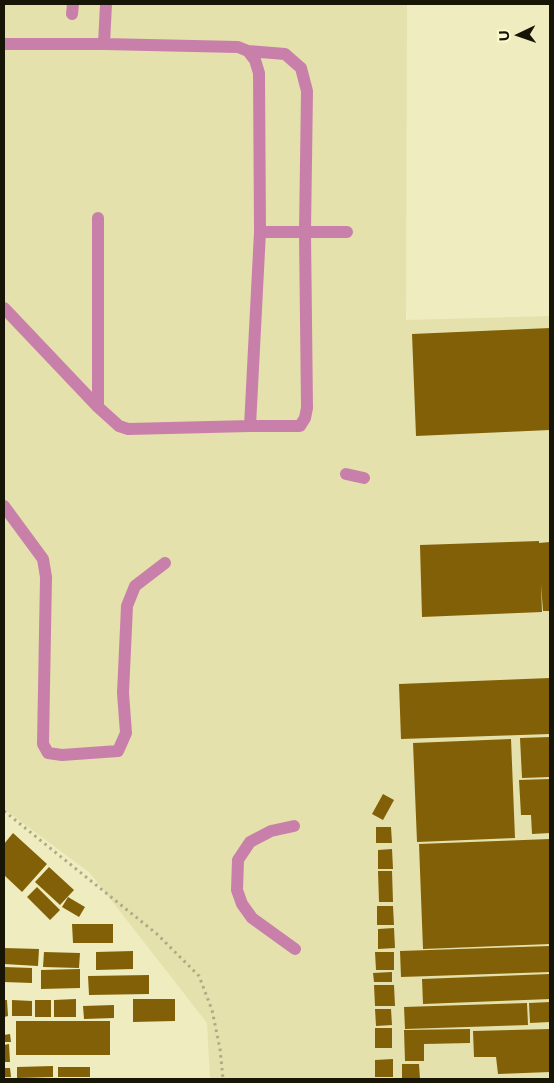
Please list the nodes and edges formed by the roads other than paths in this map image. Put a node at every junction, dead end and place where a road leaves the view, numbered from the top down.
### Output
1 (106, 4) edge
2 (4, 44) edge
3 (104, 44) junction
4 (248, 51) junction
5 (98, 218) dead end
6 (260, 232) junction
7 (305, 232) junction
8 (347, 232) dead end
9 (6, 314) edge
10 (98, 407) junction
11 (250, 426) junction
12 (346, 474) dead end
13 (364, 478) dead end
14 (4, 506) edge
15 (165, 563) dead end
16 (294, 826) dead end
17 (294, 949) dead end

1 - 3 lane
2 - 3 lane
3 - 4 lane
4 - 6 lane
4 - 7 lane
5 - 10 lane
6 - 7 lane
6 - 11 lane
7 - 8 lane
7 - 11 lane
9 - 10 lane
10 - 11 lane
12 - 13 lane
14 - 15 lane
16 - 17 lane

